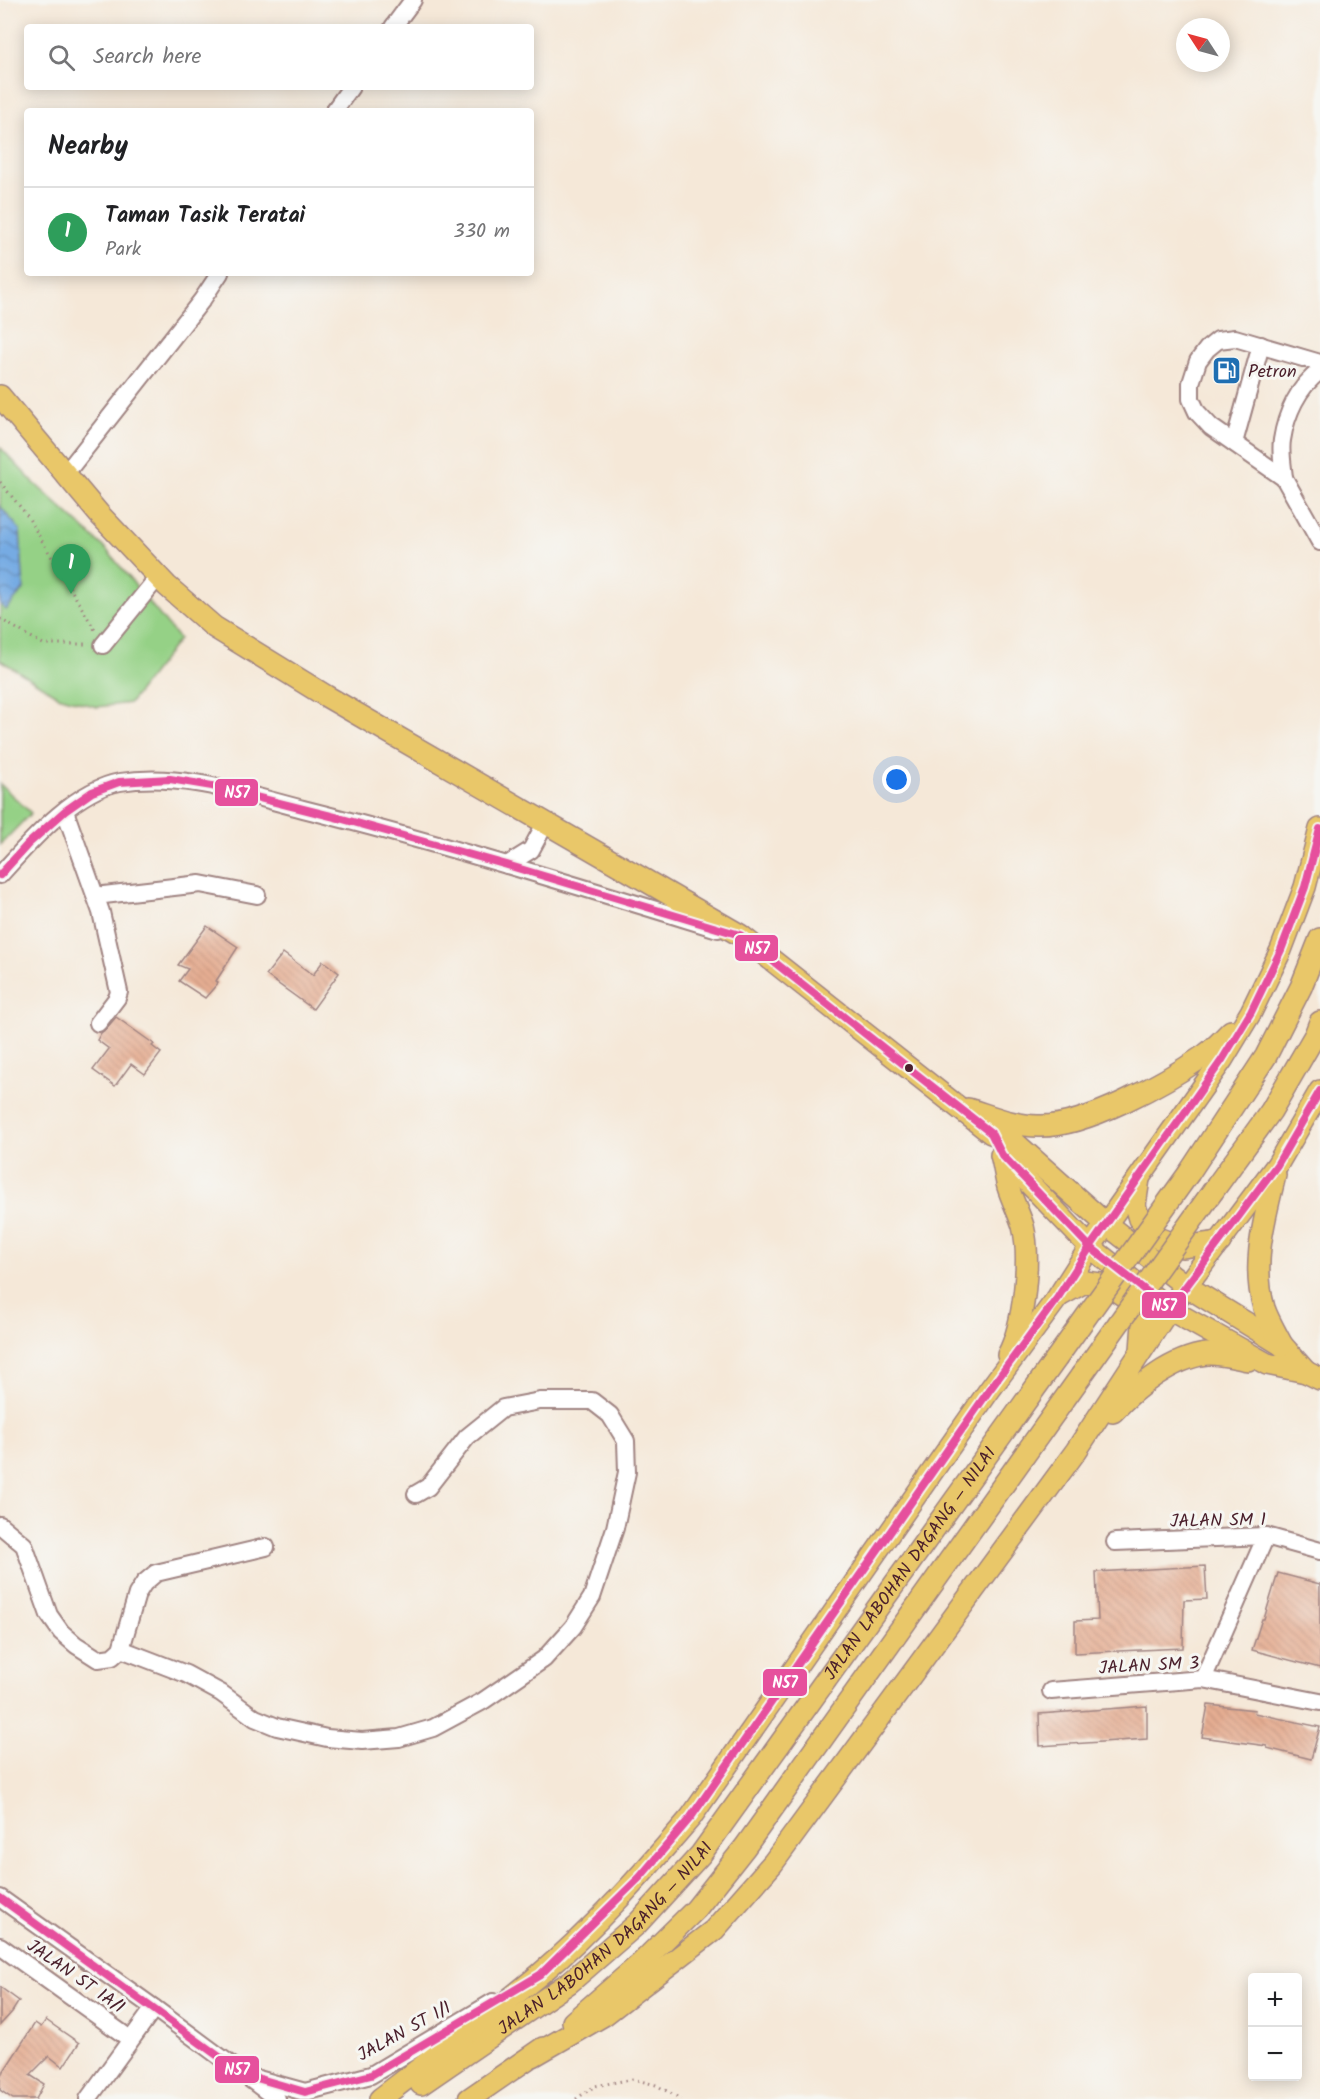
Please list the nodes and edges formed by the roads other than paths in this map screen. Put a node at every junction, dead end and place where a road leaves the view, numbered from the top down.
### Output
1 (413, 0) edge
2 (395, 24) edge
3 (349, 90) edge
4 (336, 108) edge
5 (218, 276) edge
6 (1261, 345) junction
7 (1320, 363) edge
8 (1320, 371) edge
9 (0, 396) edge
10 (1234, 443) junction
11 (66, 472) junction
12 (1284, 478) junction
13 (1320, 542) edge
14 (158, 577) junction
15 (103, 645) road end
16 (65, 811) junction
17 (546, 822) junction
18 (1320, 829) edge
19 (507, 865) junction
20 (0, 875) edge
21 (257, 895) dead end
22 (95, 896) junction
23 (740, 935) junction
24 (1320, 939) edge
25 (1251, 1012) junction
26 (1320, 1022) edge
27 (98, 1023) dead end
28 (1320, 1091) edge
29 (958, 1106) junction
30 (991, 1133) junction
31 (1002, 1155) junction
32 (1277, 1166) junction
33 (1139, 1178) junction
34 (1106, 1224) junction
35 (1220, 1242) junction
36 (1090, 1248) junction
37 (1186, 1286) junction
38 (1058, 1297) junction
39 (1169, 1310) junction
40 (1282, 1345) junction
41 (1140, 1353) junction
42 (1267, 1364) junction
43 (1313, 1376) edge
44 (988, 1392) junction
45 (1076, 1451) junction
46 (416, 1494) dead end
47 (0, 1525) edge
48 (1266, 1536) junction
49 (1115, 1542) dead end
50 (266, 1547) dead end
51 (1320, 1551) edge
52 (121, 1649) junction
53 (1203, 1679) junction
54 (1051, 1691) dead end
55 (1320, 1702) edge
56 (0, 1898) edge
57 (0, 1946) edge
58 (540, 1975) junction
59 (154, 2008) junction
60 (130, 2038) junction
61 (533, 2056) junction
62 (243, 2074) junction
63 (88, 2099) edge
64 (277, 2099) edge
65 (380, 2099) edge
66 (398, 2099) edge
67 (469, 2099) edge

1 - 2 street
3 - 4 street
5 - 11 street
6 - 7 street
6 - 10 street
6 - 10 street
8 - 12 street
9 - 11 main road
10 - 12 street
11 - 14 main road
12 - 13 street
14 - 15 street
14 - 17 main road
16 - 19 street
16 - 20 street
16 - 22 street
17 - 19 street
17 - 23 main road
18 - 25 main road
19 - 23 street
21 - 22 street
22 - 27 street
23 - 29 main road
24 - 66 main road, JALAN LABOHAN DAGANG ‒ NILAI, bridge
25 - 29 main road
25 - 33 main road
26 - 61 main road, JALAN LABOHAN DAGANG ‒ NILAI, bridge
28 - 32 main road
29 - 30 main road
30 - 31 main road
30 - 34 main road
31 - 36 main road
31 - 44 main road
32 - 35 main road
32 - 40 main road
33 - 34 main road
33 - 35 main road
34 - 36 main road
34 - 37 main road
35 - 37 main road
36 - 38 main road
36 - 39 main road
37 - 39 main road
37 - 40 main road
38 - 41 main road
38 - 44 main road
39 - 41 main road
39 - 42 main road
40 - 43 main road
41 - 45 main road
42 - 43 main road
42 - 45 main road
44 - 58 main road
45 - 61 main road
46 - 52 street
47 - 52 street
48 - 49 street, JALAN SM 1
48 - 51 street, JALAN SM 1
48 - 53 street
50 - 52 street
53 - 54 street, JALAN SM 3
53 - 55 street, JALAN SM 3
56 - 59 street, JALAN ST 1/1
57 - 60 street, JALAN ST 1A/1
58 - 62 street, JALAN ST 1/1
58 - 65 main road
59 - 60 street
59 - 62 street, JALAN ST 1/1
60 - 63 street
61 - 67 main road, JALAN LABOHAN DAGANG ‒ NILAI
62 - 64 street, JALAN ST 1/1

